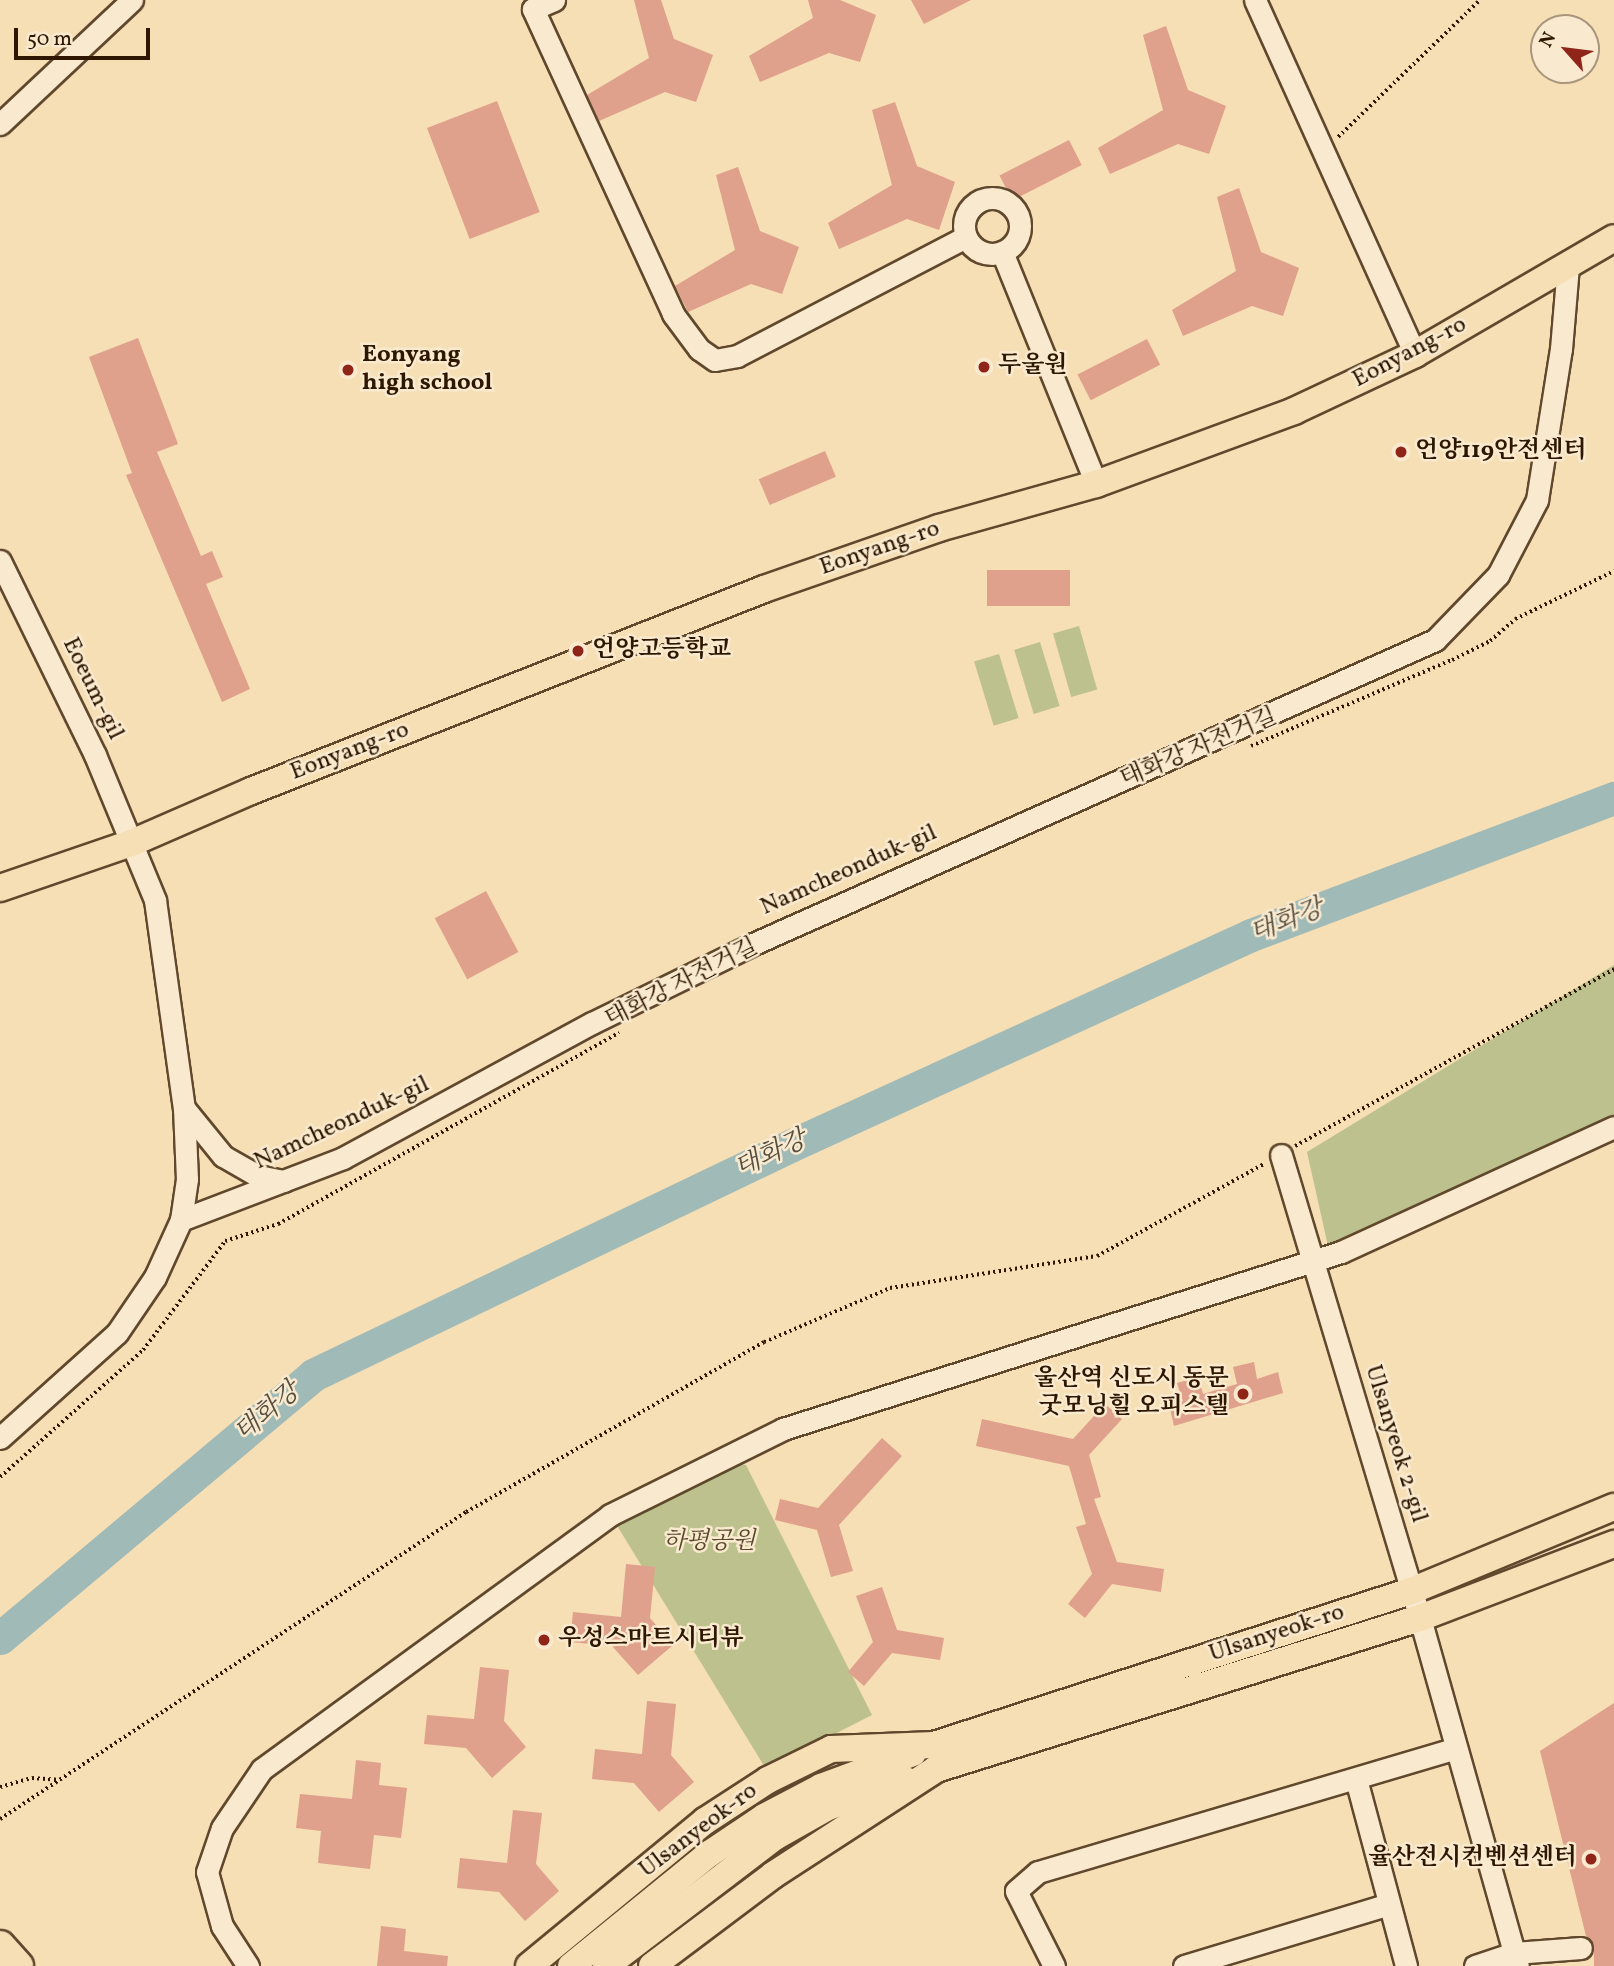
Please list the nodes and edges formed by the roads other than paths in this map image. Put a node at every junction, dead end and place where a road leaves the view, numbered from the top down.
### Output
1 (132, 0) edge
2 (554, 0) edge
3 (1255, 0) edge
4 (0, 124) edge
5 (966, 237) junction
6 (1614, 238) edge
7 (1002, 252) junction
8 (1568, 266) junction
9 (1415, 354) junction
10 (1096, 484) junction
11 (0, 561) edge
12 (134, 842) junction
13 (0, 888) edge
14 (184, 1108) junction
15 (1614, 1127) edge
16 (1281, 1155) road end
17 (284, 1181) junction
18 (181, 1220) junction
19 (1313, 1261) junction
20 (0, 1438) edge
21 (1614, 1507) edge
22 (1614, 1544) edge
23 (1411, 1591) junction
24 (1420, 1618) junction
25 (1454, 1749) junction
26 (935, 1757) junction
27 (1356, 1779) junction
28 (1389, 1904) junction
29 (0, 1946) edge
30 (1581, 1948) dead end
31 (1516, 1960) edge
32 (18, 1966) edge
33 (248, 1966) edge
34 (529, 1966) edge
35 (571, 1966) edge
36 (606, 1966) edge
37 (652, 1966) edge
38 (1054, 1966) edge
39 (1184, 1966) edge
40 (1406, 1966) edge
41 (1475, 1966) edge

1 - 4 street
2 - 5 street
3 - 9 street
5 - 7 street
5 - 7 street
6 - 8 main road, Eonyang-ro
7 - 10 street
8 - 9 main road, Eonyang-ro
8 - 17 street, Namcheonduk-gil
9 - 10 main road, Eonyang-ro
10 - 12 main road, Eonyang-ro
11 - 12 street, Eoeum-gil
12 - 13 main road, Eonyang-ro
12 - 14 street
14 - 17 street
14 - 18 street
15 - 19 street
16 - 19 street, Ulsanyeok 2-gil
17 - 18 street, Namcheonduk-gil
18 - 20 street
19 - 23 street, Ulsanyeok 2-gil
19 - 33 street
21 - 23 main road, Ulsanyeok-ro
22 - 24 main road, Ulsanyeok-ro
23 - 24 street, Ulsanyeok 2-gil
23 - 26 main road, Ulsanyeok-ro
24 - 25 street, Ulsanyeok 2-gil
24 - 26 main road, Ulsanyeok-ro
25 - 27 street
25 - 31 street, Ulsanyeok 2-gil
26 - 34 main road, Ulsanyeok-ro
26 - 35 main road, Ulsanyeok-ro
26 - 36 main road, Ulsanyeok-ro
26 - 37 main road, Ulsanyeok-ro
27 - 28 street
27 - 38 street
28 - 39 street
28 - 40 street
29 - 32 highway
30 - 31 street
31 - 41 street

